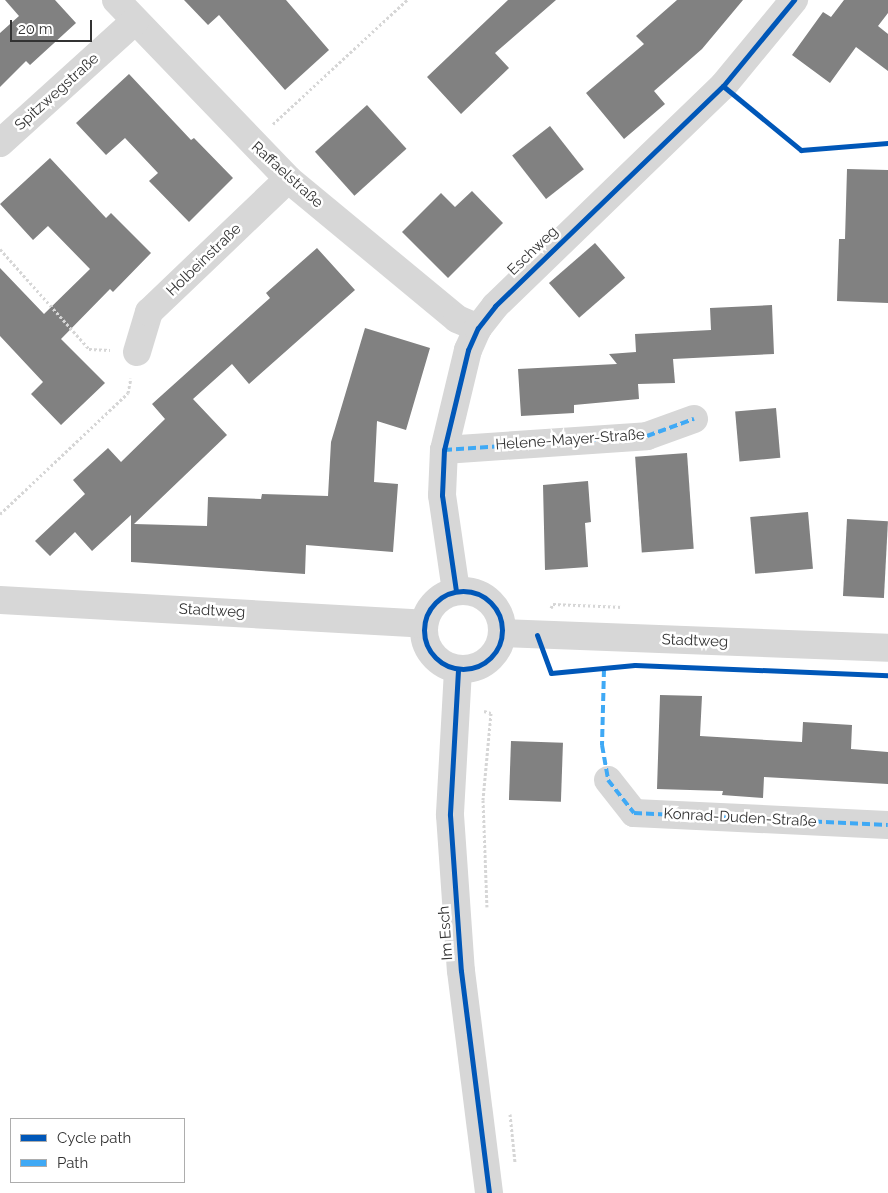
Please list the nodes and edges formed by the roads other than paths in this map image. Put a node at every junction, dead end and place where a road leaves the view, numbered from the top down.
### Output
1 (116, 0) edge
2 (794, 0) edge
3 (135, 21) junction
4 (0, 143) edge
5 (288, 179) junction
6 (478, 328) junction
7 (137, 352) road end
8 (694, 419) dead end
9 (444, 450) junction
10 (456, 591) junction
11 (0, 600) edge
12 (424, 624) junction
13 (503, 633) junction
14 (888, 648) edge
15 (458, 670) junction
16 (608, 780) dead end
17 (888, 825) edge
18 (489, 1193) edge

1 - 3 street, Raffaelstraße
2 - 6 street, Eschweg
3 - 4 street, Spitzwegstraße
3 - 5 street, Raffaelstraße
5 - 6 street, Raffaelstraße
5 - 7 street, Holbeinstraße
6 - 9 street, Eschweg
8 - 9 street, Helene-Mayer-Straße
9 - 10 street, Eschweg
10 - 12 street
10 - 13 street
11 - 12 street, Stadtweg
12 - 15 street
13 - 14 street, Stadtweg
13 - 15 street
15 - 18 street, Im Esch
16 - 17 street, Konrad-Duden-Straße

